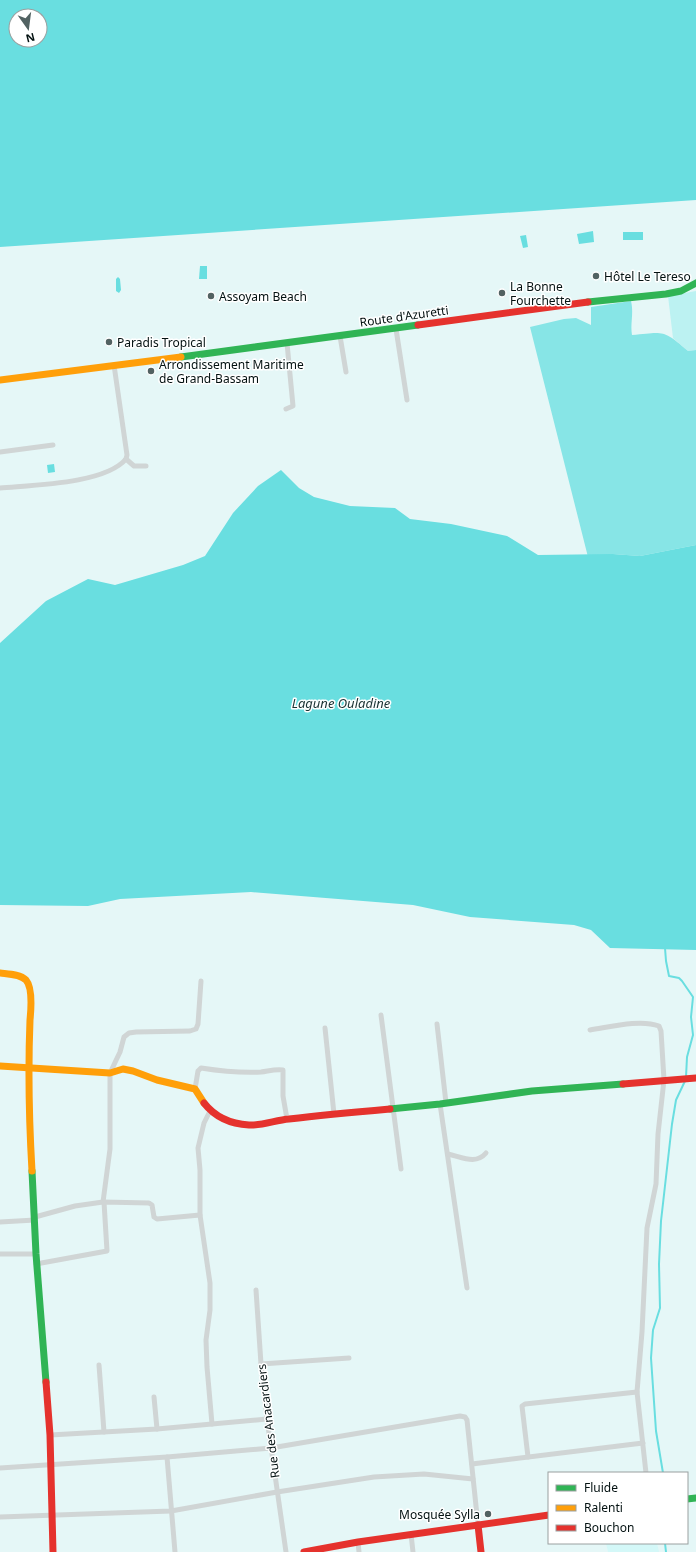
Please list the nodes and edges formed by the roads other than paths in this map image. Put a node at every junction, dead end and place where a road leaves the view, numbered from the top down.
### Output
1 (696, 283) edge
2 (396, 329) junction
3 (340, 336) junction
4 (287, 343) junction
5 (114, 365) junction
6 (346, 372) dead end
7 (0, 380) edge
8 (407, 400) dead end
9 (286, 409) dead end
10 (53, 445) dead end
11 (0, 452) edge
12 (126, 459) junction
13 (146, 466) dead end
14 (0, 488) edge
15 (0, 973) edge
16 (201, 981) dead end
17 (380, 1015) dead end
18 (437, 1024) dead end
19 (325, 1028) dead end
20 (590, 1030) dead end
21 (0, 1066) edge
22 (28, 1067) junction
23 (110, 1073) junction
24 (696, 1078) edge
25 (664, 1080) junction
26 (195, 1089) junction
27 (443, 1103) junction
28 (393, 1109) junction
29 (210, 1111) junction
30 (334, 1114) junction
31 (287, 1119) junction
32 (486, 1153) dead end
33 (448, 1154) junction
34 (401, 1169) dead end
35 (104, 1202) junction
36 (200, 1215) junction
37 (35, 1219) junction
38 (0, 1222) edge
39 (0, 1254) edge
40 (36, 1254) junction
41 (36, 1264) junction
42 (467, 1288) dead end
43 (256, 1290) dead end
44 (349, 1358) dead end
45 (261, 1364) junction
46 (99, 1365) dead end
47 (637, 1392) junction
48 (154, 1397) dead end
49 (267, 1419) junction
50 (212, 1424) junction
51 (157, 1429) junction
52 (104, 1432) junction
53 (50, 1434) junction
54 (643, 1443) junction
55 (271, 1448) junction
56 (167, 1457) junction
57 (528, 1457) junction
58 (50, 1464) junction
59 (472, 1464) junction
60 (0, 1468) edge
61 (646, 1472) edge
62 (473, 1479) junction
63 (277, 1492) junction
64 (171, 1511) junction
65 (52, 1515) junction
66 (548, 1515) edge
67 (0, 1516) edge
68 (478, 1524) junction
69 (411, 1534) junction
70 (358, 1542) junction
71 (53, 1552) edge
72 (175, 1552) edge
73 (286, 1552) edge
74 (304, 1552) edge
75 (359, 1552) edge
76 (413, 1552) edge
77 (481, 1552) edge

1 - 2 street, Route d'Azuretti
2 - 3 street, Route d'Azuretti
2 - 8 street
3 - 4 street, Route d'Azuretti
3 - 6 street
4 - 5 street, Route d'Azuretti
4 - 9 street
5 - 7 street, Route d'Azuretti
5 - 12 street
10 - 11 street
12 - 13 street
12 - 14 street
15 - 22 street
16 - 23 street
17 - 28 street
18 - 27 street
19 - 30 street
20 - 25 street
21 - 22 street
22 - 23 street
22 - 37 street
23 - 26 street
23 - 35 street
24 - 25 street
25 - 27 street
25 - 47 street
26 - 29 street
26 - 31 street
27 - 28 street
27 - 33 street
28 - 30 street
28 - 34 street
29 - 31 street
29 - 36 street
30 - 31 street
32 - 33 street
33 - 42 street
35 - 36 street
35 - 37 street
35 - 41 street
36 - 50 street
37 - 38 street
37 - 40 street
39 - 40 street
40 - 41 street
41 - 53 street
43 - 45 street, Rue des Anacardiers
44 - 45 street
45 - 49 street, Rue des Anacardiers
46 - 52 street
47 - 54 street
47 - 57 street
48 - 51 street
49 - 50 street
49 - 55 street, Rue des Anacardiers
50 - 51 street
51 - 52 street
52 - 53 street
53 - 58 street
54 - 57 street
54 - 61 street
55 - 56 street
55 - 59 street
55 - 63 street, Rue des Anacardiers
56 - 58 street
56 - 64 street
57 - 59 street
58 - 60 street
58 - 65 street
59 - 62 street
62 - 63 street
62 - 68 street
63 - 64 street
63 - 73 street, Rue des Anacardiers
64 - 65 street
64 - 72 street
65 - 67 street
65 - 71 street
66 - 68 street
68 - 69 street
68 - 77 street
69 - 70 street
69 - 76 street
70 - 74 street
70 - 75 street

